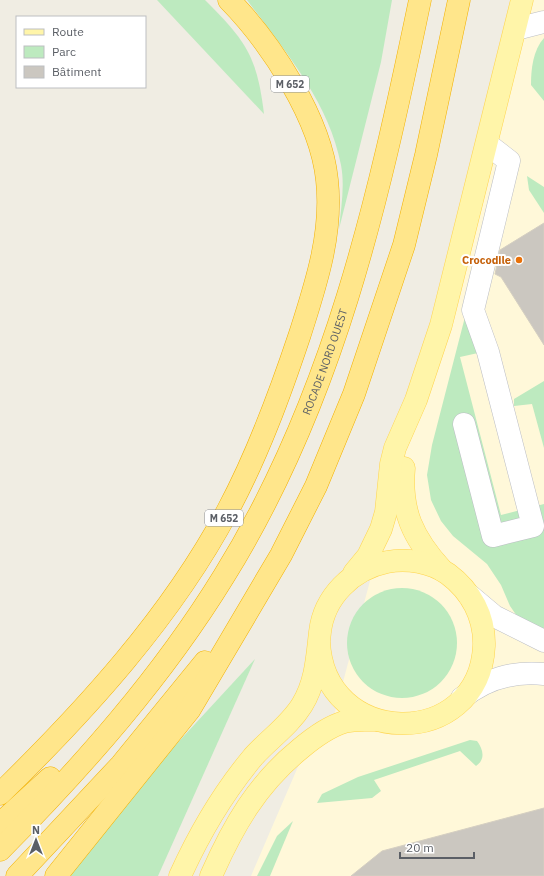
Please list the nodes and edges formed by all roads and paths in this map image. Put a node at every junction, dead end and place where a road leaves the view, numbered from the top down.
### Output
1 (228, 0) edge
2 (420, 0) edge
3 (459, 0) edge
4 (522, 0) edge
5 (544, 22) edge
6 (516, 29) junction
7 (487, 144) junction
8 (416, 400) junction
9 (464, 424) dead end
10 (444, 572) junction
11 (345, 583) junction
12 (260, 591) junction
13 (469, 595) junction
14 (320, 641) junction
15 (544, 641) edge
16 (544, 674) edge
17 (146, 689) junction
18 (461, 699) junction
19 (375, 720) junction
20 (0, 794) edge
21 (0, 824) edge
22 (0, 850) edge
23 (17, 876) edge
24 (56, 876) edge
25 (180, 876) edge
26 (211, 876) edge

1 - 20 highway, M 652
2 - 17 highway, ROCADE NORD OUEST / M 652
3 - 12 highway
4 - 6 main road
5 - 6 street
6 - 7 main road
7 - 8 main road
7 - 9 street
8 - 10 main road
8 - 11 main road
10 - 11 main road
10 - 13 main road
11 - 14 main road
12 - 23 highway
12 - 24 highway
13 - 15 street
13 - 18 main road
14 - 19 main road
14 - 25 main road
16 - 18 street
17 - 21 highway
17 - 22 highway, M 652
18 - 19 main road
19 - 26 main road

